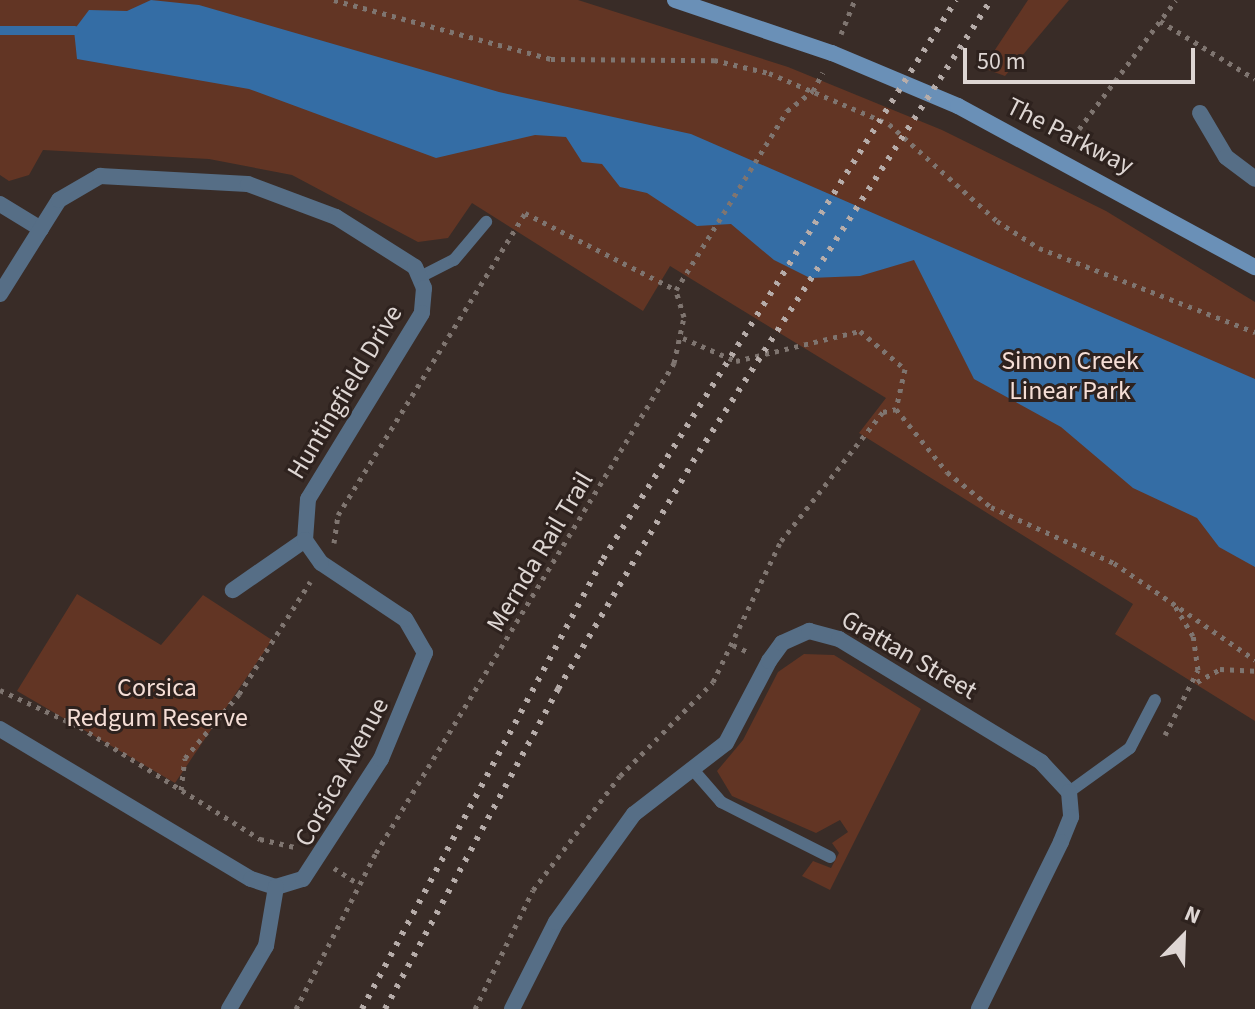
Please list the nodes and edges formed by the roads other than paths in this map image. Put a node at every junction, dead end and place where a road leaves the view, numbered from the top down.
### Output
1 (675, 0) edge
2 (1200, 113) dead end
3 (1255, 179) edge
4 (0, 204) edge
5 (486, 222) dead end
6 (41, 229) junction
7 (1255, 267) edge
8 (420, 277) junction
9 (0, 294) edge
10 (305, 540) junction
11 (233, 590) dead end
12 (1155, 700) dead end
13 (0, 729) edge
14 (695, 772) junction
15 (1069, 792) junction
16 (830, 857) dead end
17 (276, 887) junction
18 (229, 1009) edge
19 (512, 1009) edge
20 (979, 1009) edge

1 - 7 street, The Parkway
2 - 3 street
4 - 6 street
5 - 8 lane, Huntingfield Drive
6 - 8 street, Huntingfield Drive
6 - 9 street, Huntingfield Drive
8 - 10 street, Huntingfield Drive
10 - 11 street
10 - 17 street, Corsica Avenue
12 - 15 lane
13 - 17 street
14 - 15 street, Grattan Street
14 - 16 lane
14 - 19 street, Grattan Street
15 - 20 street
17 - 18 street

